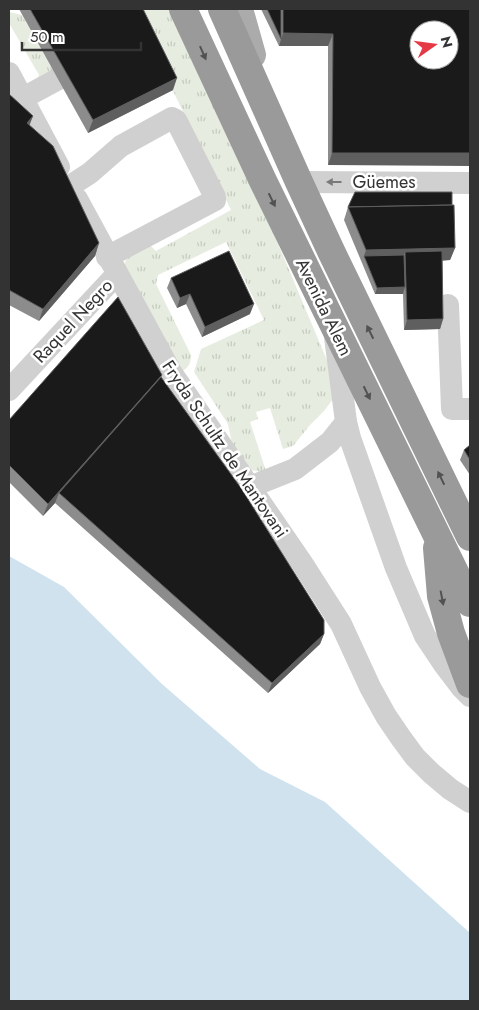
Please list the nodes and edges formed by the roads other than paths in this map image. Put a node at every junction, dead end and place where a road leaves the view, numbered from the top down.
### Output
1 (183, 9) edge
2 (222, 9) edge
3 (239, 9) edge
4 (9, 73) edge
5 (62, 76) edge
6 (23, 98) junction
7 (270, 117) junction
8 (298, 182) junction
9 (470, 183) edge
10 (70, 186) junction
11 (112, 265) junction
12 (448, 305) dead end
13 (334, 327) junction
14 (9, 390) edge
15 (470, 409) edge
16 (346, 422) junction
17 (250, 487) junction
18 (468, 531) edge
19 (436, 532) junction
20 (470, 603) edge
21 (470, 684) edge
22 (470, 696) edge
23 (470, 802) edge

1 -> 13 highway, Avenida Alem
2 - 7 highway, Avenida Alem
3 - 7 main road
4 - 6 street, Fryda Schultz de Mantovani
5 - 6 street
6 - 10 street, Fryda Schultz de Mantovani
7 - 8 highway, Avenida Alem
9 -> 8 street, Güemes
18 -> 8 highway, Avenida Alem
10 - 11 street, Fryda Schultz de Mantovani
10 - 11 street, Raquel Negro
11 - 14 street, Raquel Negro
11 - 17 street, Fryda Schultz de Mantovani
12 - 15 street
13 - 16 street
13 -> 19 highway, Avenida Alem
16 - 17 street
16 - 22 street
17 - 23 street, Fryda Schultz de Mantovani
19 - 20 highway, Avenida Alem
19 -> 21 highway

